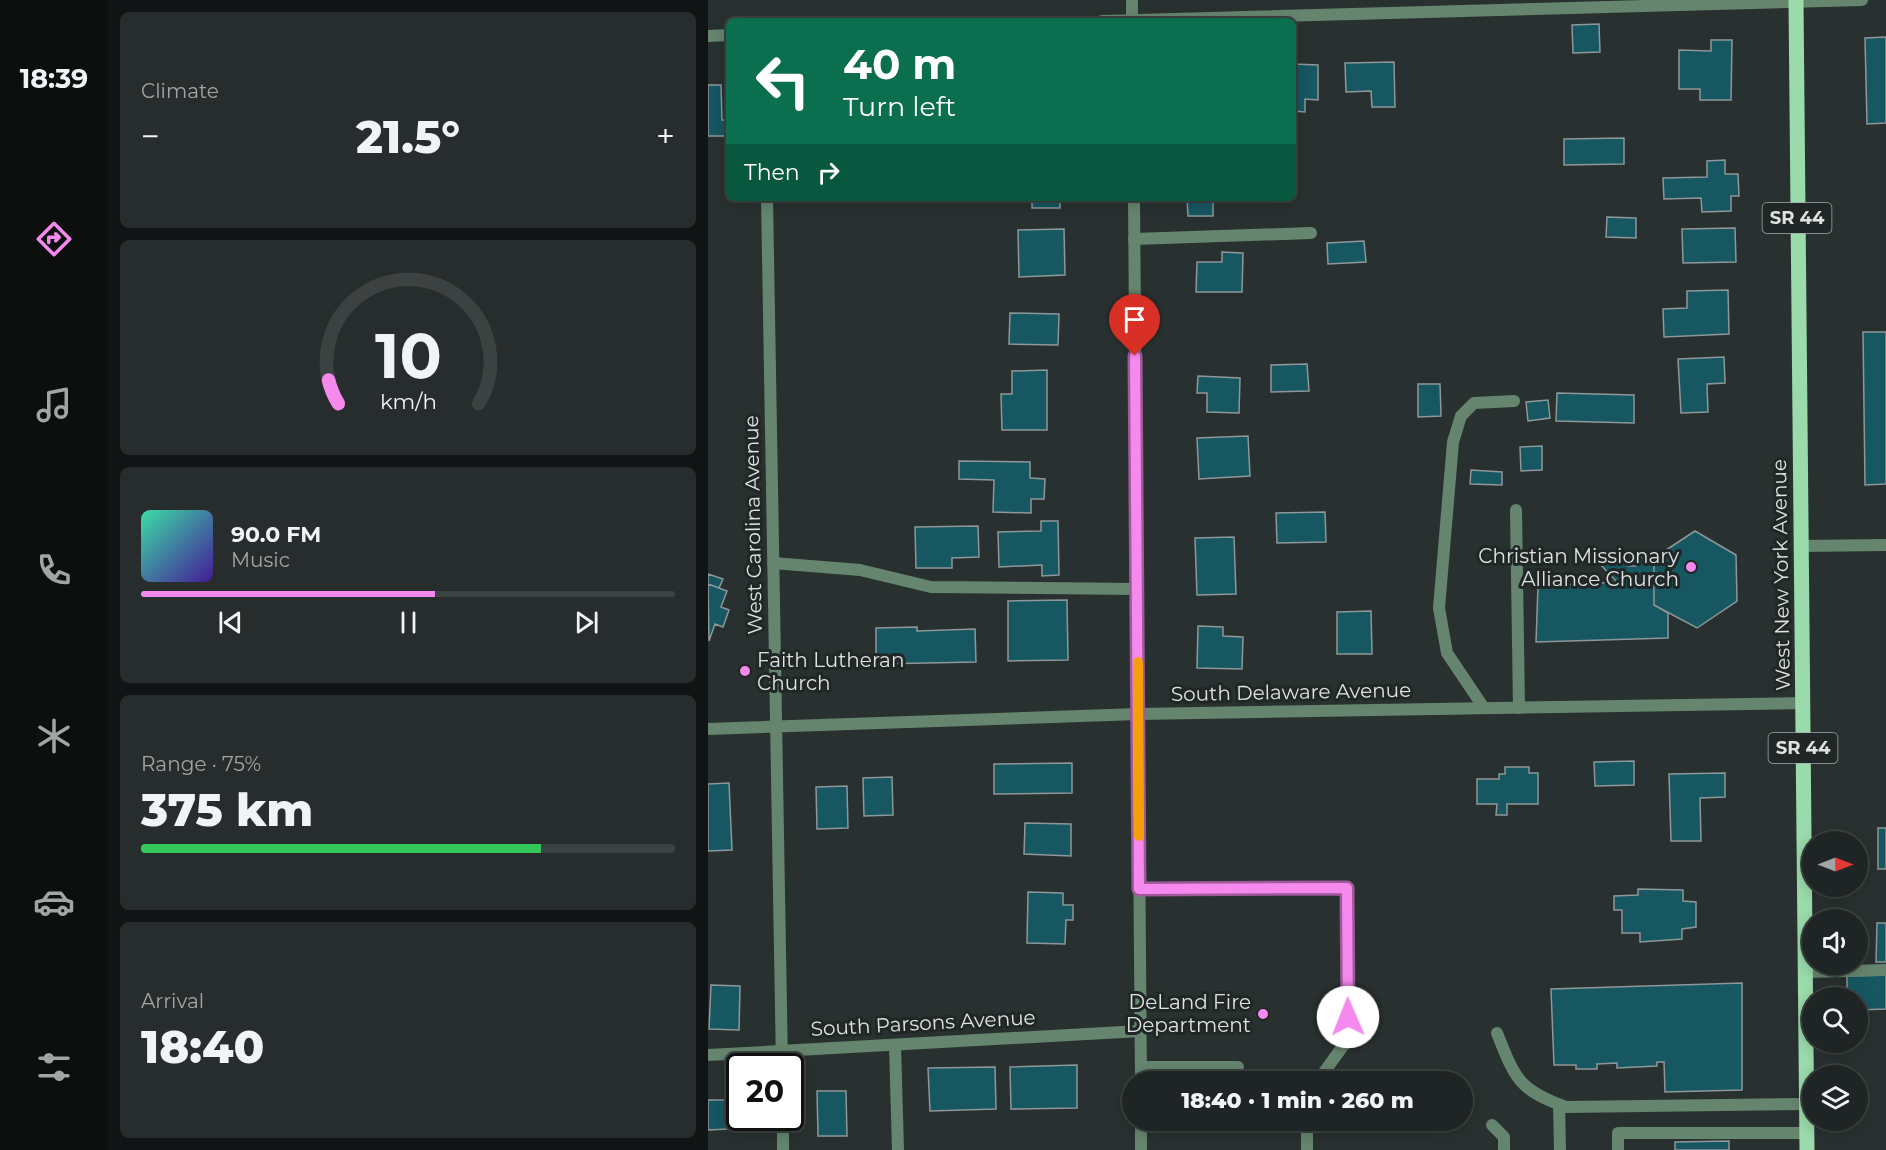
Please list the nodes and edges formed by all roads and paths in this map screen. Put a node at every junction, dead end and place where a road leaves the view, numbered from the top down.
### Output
1 (1132, 0) edge
2 (1862, 0) edge
3 (1796, 1) edge
4 (1132, 18) edge
5 (1202, 18) edge
6 (726, 35) edge
7 (708, 36) edge
8 (767, 201) edge
9 (1134, 201) edge
10 (1311, 233) dead end
11 (1134, 240) junction
12 (1514, 400) dead end
13 (1516, 510) dead end
14 (1886, 545) edge
15 (1801, 546) junction
16 (774, 562) junction
17 (1137, 589) junction
18 (1803, 703) junction
19 (1484, 708) junction
20 (1519, 708) junction
21 (1138, 714) junction
22 (776, 726) junction
23 (708, 729) edge
24 (1139, 889) junction
25 (1805, 909) edge
26 (1868, 970) edge
27 (1886, 970) edge
28 (1806, 975) edge
29 (1140, 1031) junction
30 (1497, 1033) dead end
31 (895, 1045) junction
32 (782, 1051) junction
33 (708, 1055) edge
34 (1807, 1065) edge
35 (1238, 1066) dead end
36 (1141, 1067) junction
37 (1141, 1071) edge
38 (1325, 1071) edge
39 (1559, 1104) junction
40 (1802, 1104) edge
41 (1492, 1125) dead end
42 (783, 1131) edge
43 (1141, 1131) edge
44 (1307, 1131) edge
45 (1807, 1133) joint
46 (783, 1150) edge
47 (898, 1150) edge
48 (1141, 1150) edge
49 (1307, 1150) edge
50 (1504, 1150) edge
51 (1560, 1150) edge
52 (1618, 1150) edge
53 (1807, 1150) edge

1 - 4 street
2 - 3 street
3 - 5 street
3 - 15 main road, West New York Avenue / SR 44
6 - 7 street
8 - 16 street, West Carolina Avenue
9 - 11 street
10 - 11 street
11 - 17 street
12 - 19 street
13 - 20 street
14 - 15 street
15 - 18 main road, West New York Avenue / SR 44
16 - 17 street
16 - 22 street, West Carolina Avenue
17 - 21 street
18 - 20 street, South Delaware Avenue
18 - 25 main road, West New York Avenue / SR 44
19 - 20 street, South Delaware Avenue
19 - 21 street, South Delaware Avenue
21 - 22 street, South Delaware Avenue
21 - 24 street
22 - 23 street, South Delaware Avenue
22 - 32 street, West Carolina Avenue
24 - 29 street
24 - 38 street
26 - 27 street
28 - 34 main road, West New York Avenue / SR 44
29 - 31 street, South Parsons Avenue
29 - 36 street
30 - 39 street
31 - 32 street, South Parsons Avenue
31 - 47 street
32 - 33 street, South Parsons Avenue
35 - 36 street
36 - 37 street
39 - 40 street
39 - 51 street
41 - 50 street
42 - 46 street
43 - 48 street
44 - 49 street
45 - 52 street
45 - 53 main road, West New York Avenue / SR 44

